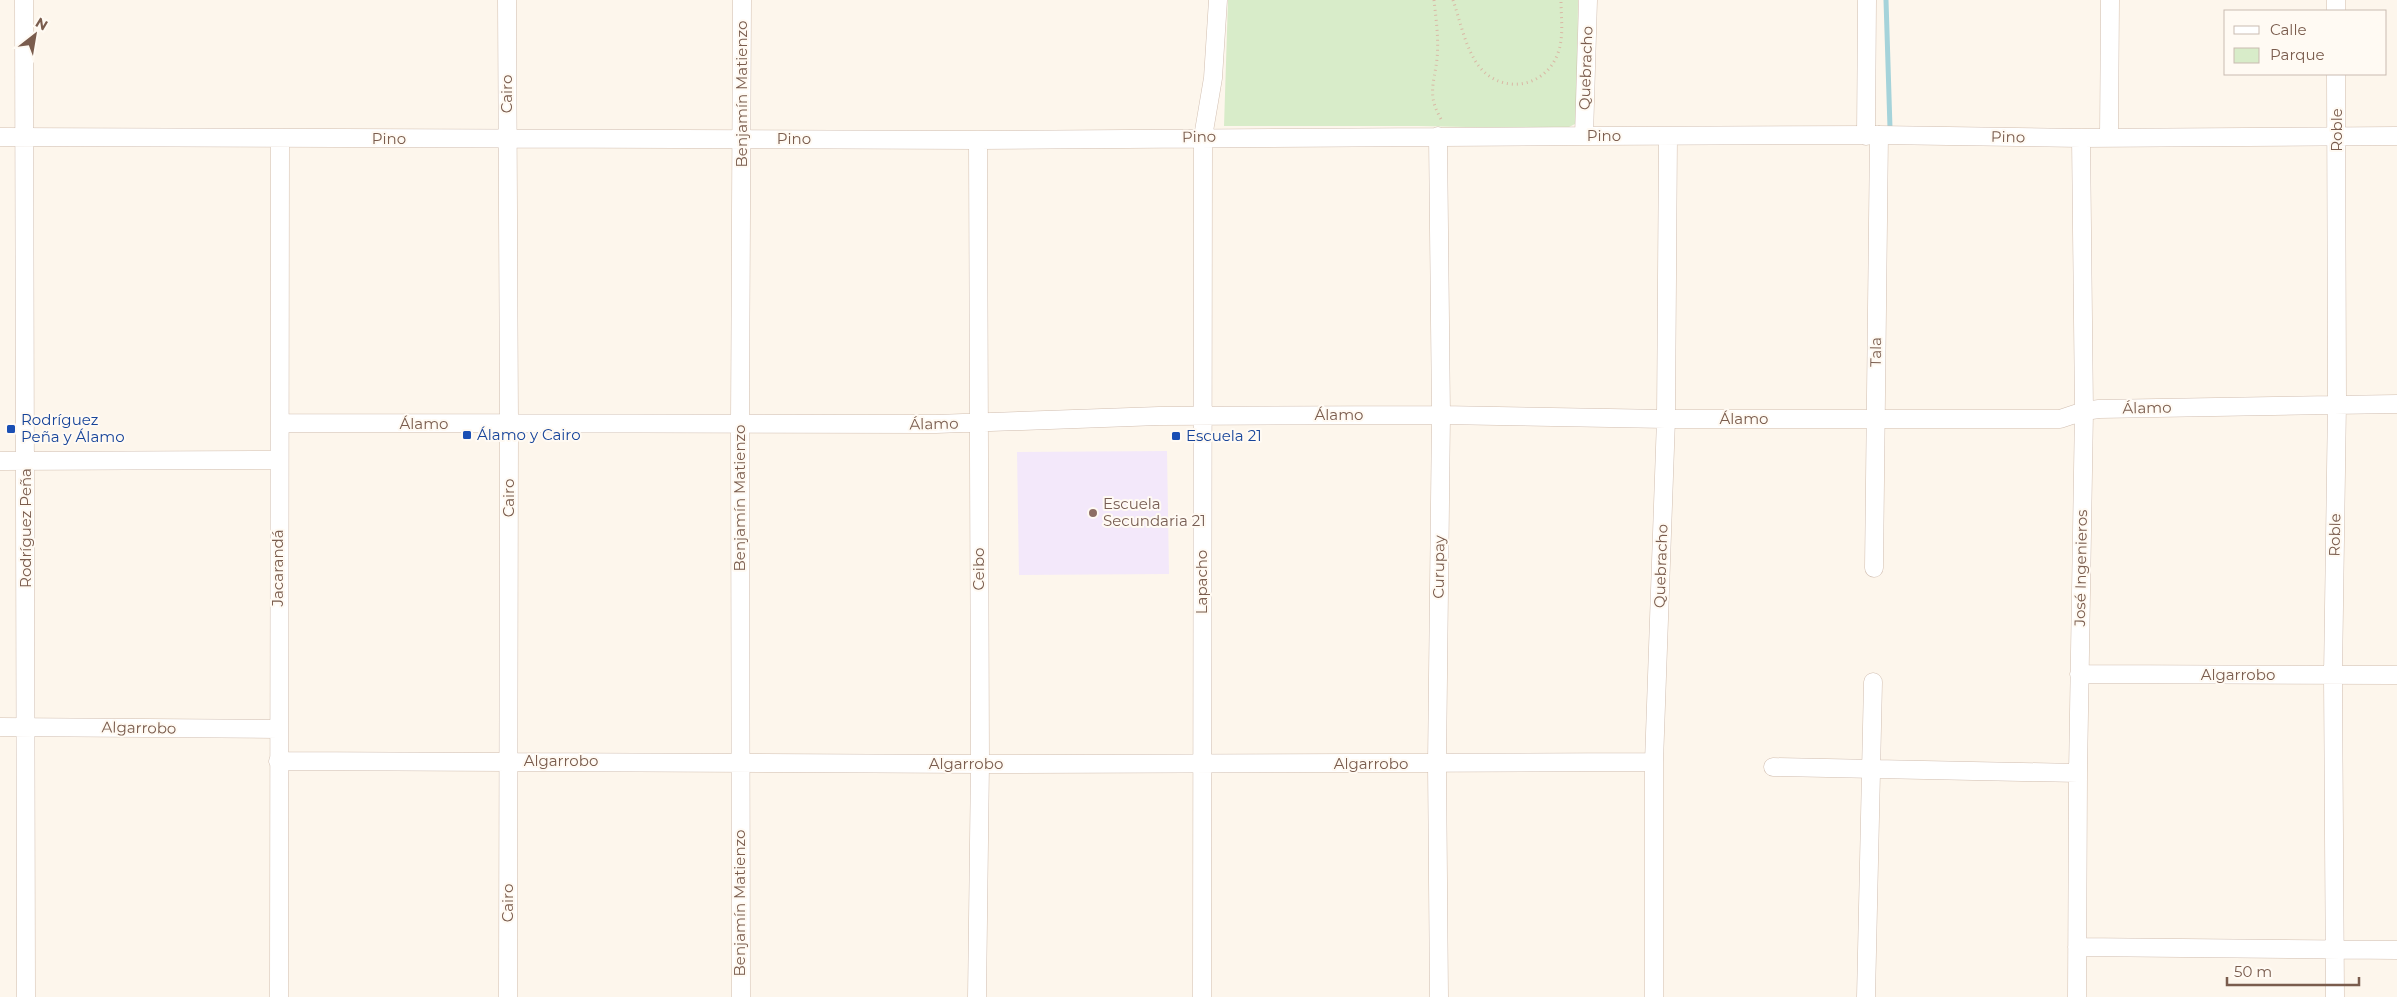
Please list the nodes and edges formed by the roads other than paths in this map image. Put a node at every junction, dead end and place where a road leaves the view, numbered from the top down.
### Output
1 (24, 0) edge
2 (507, 0) edge
3 (742, 0) edge
4 (1218, 0) edge
5 (1588, 0) edge
6 (1867, 0) edge
7 (2110, 0) edge
8 (2336, 75) edge
9 (2337, 135) junction
10 (1445, 136) junction
11 (1584, 136) junction
12 (1668, 136) junction
13 (1872, 136) junction
14 (2397, 136) edge
15 (0, 137) edge
16 (1203, 137) junction
17 (25, 138) junction
18 (280, 138) junction
19 (2080, 138) junction
20 (2109, 138) junction
21 (507, 139) junction
22 (742, 139) junction
23 (978, 140) junction
24 (2337, 404) junction
25 (2397, 404) edge
26 (2084, 411) junction
27 (1441, 415) junction
28 (1203, 416) junction
29 (1666, 419) junction
30 (1876, 420) junction
31 (978, 422) junction
32 (280, 423) junction
33 (509, 424) junction
34 (740, 425) junction
35 (278, 460) junction
36 (0, 461) edge
37 (26, 462) junction
38 (1874, 568) dead end
39 (2079, 674) junction
40 (2333, 675) junction
41 (2397, 675) edge
42 (1873, 682) dead end
43 (0, 727) edge
44 (25, 727) junction
45 (278, 729) junction
46 (278, 761) junction
47 (508, 762) junction
48 (740, 762) junction
49 (1654, 762) junction
50 (980, 764) junction
51 (1202, 764) junction
52 (1436, 764) junction
53 (1773, 767) dead end
54 (1871, 769) junction
55 (2078, 773) junction
56 (2077, 948) junction
57 (2335, 950) junction
58 (2397, 950) edge
59 (26, 997) edge
60 (279, 997) edge
61 (508, 997) edge
62 (741, 997) edge
63 (977, 997) edge
64 (1202, 997) edge
65 (1439, 997) edge
66 (1654, 997) edge
67 (1866, 997) edge
68 (2077, 997) edge
69 (2335, 997) edge

1 - 17 street, Rodríguez Peña
2 - 21 street, Cairo
3 - 22 street, Benjamín Matienzo
4 - 16 street, Lapacho
5 - 11 street, Quebracho
6 - 13 street, Tala
7 - 20 street
8 - 9 street, Roble
9 - 14 street, Pino
9 - 20 street, Pino
9 - 24 street, Roble
10 - 11 street, Pino
10 - 16 street, Pino
10 - 27 street, Curupay
11 - 12 street, Pino
12 - 13 street, Pino
12 - 29 street, Quebracho
13 - 19 street, Pino
13 - 30 street, Tala
15 - 17 street, Pino
16 - 23 street, Pino
16 - 28 street, Lapacho
17 - 18 street, Pino
17 - 37 street, Rodríguez Peña
18 - 21 street, Pino
18 - 32 street, Jacarandá
19 - 20 street, Pino
19 - 26 street, José Ingenieros
21 - 22 street, Pino
21 - 33 street, Cairo
22 - 23 street, Pino
22 - 34 street, Benjamín Matienzo
23 - 31 street, Ceibo
24 - 25 street, Álamo
24 - 26 street, Álamo
24 - 40 street, Roble
26 - 30 street, Álamo
26 - 39 street, José Ingenieros
27 - 28 street, Álamo
27 - 29 street, Álamo
27 - 52 street, Curupay
28 - 31 street, Álamo
28 - 51 street, Lapacho
29 - 30 street, Álamo
29 - 49 street, Quebracho
30 - 38 street, Tala
31 - 34 street, Álamo
31 - 50 street, Ceibo
32 - 33 street, Álamo
32 - 35 street, Jacarandá
33 - 34 street, Álamo
33 - 47 street, Cairo
34 - 48 street, Benjamín Matienzo
35 - 37 street
35 - 45 street, Jacarandá
36 - 37 street
37 - 44 street, Rodríguez Peña
39 - 40 street, Algarrobo
39 - 55 street, José Ingenieros
40 - 41 street, Algarrobo
40 - 57 street, Roble
42 - 54 street
43 - 44 street, Algarrobo
44 - 45 street, Algarrobo
44 - 59 street, Rodríguez Peña
45 - 46 street, Jacarandá
46 - 47 street, Algarrobo
46 - 60 street, Jacarandá
47 - 48 street, Algarrobo
47 - 61 street, Cairo
48 - 50 street, Algarrobo
48 - 62 street, Benjamín Matienzo
49 - 52 street, Algarrobo
49 - 66 street, Quebracho
50 - 51 street, Algarrobo
50 - 63 street, Ceibo
51 - 52 street, Algarrobo
51 - 64 street, Lapacho
52 - 65 street, Curupay
53 - 54 street
54 - 55 street
54 - 67 street
55 - 56 street, José Ingenieros
56 - 57 street
56 - 68 street, José Ingenieros
57 - 58 street
57 - 69 street, Roble

